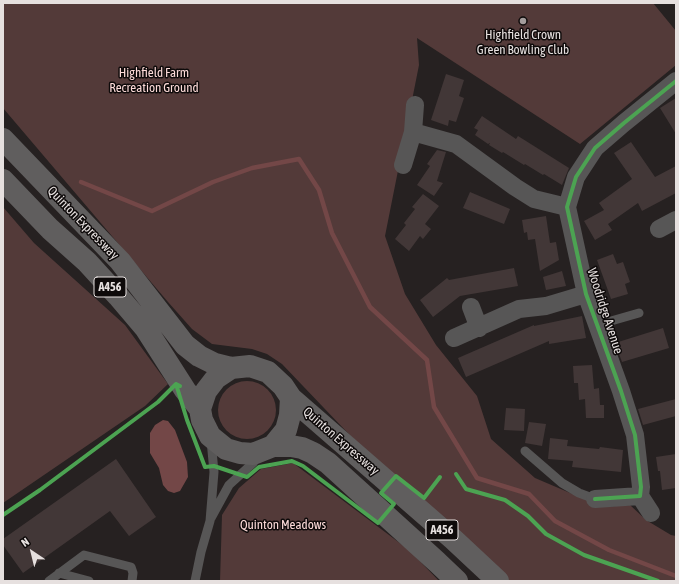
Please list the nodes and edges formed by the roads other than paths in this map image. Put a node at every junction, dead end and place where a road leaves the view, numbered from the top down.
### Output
1 (676, 80) edge
2 (415, 105) dead end
3 (413, 132) junction
4 (3, 139) edge
5 (404, 165) dead end
6 (3, 180) edge
7 (567, 207) junction
8 (676, 220) edge
9 (659, 229) dead end
10 (586, 294) junction
11 (471, 307) dead end
12 (639, 313) dead end
13 (597, 325) junction
14 (479, 328) junction
15 (454, 338) dead end
16 (231, 368) junction
17 (291, 398) junction
18 (200, 409) junction
19 (210, 436) junction
20 (267, 449) junction
21 (525, 451) dead end
22 (640, 496) junction
23 (595, 499) joint
24 (651, 513) dead end
25 (210, 521) junction
26 (59, 573) junction
27 (49, 581) edge
28 (89, 581) edge
29 (132, 581) edge
30 (195, 581) edge
31 (457, 581) edge
32 (498, 581) edge

1 - 7 street, Woodridge Avenue
2 - 3 street
3 - 5 street
3 - 7 street
4 - 16 highway, Quinton Expressway / A456
6 - 18 highway, Quinton Expressway / A456
7 - 10 street, Woodridge Avenue
8 - 9 street
10 - 13 street, Woodridge Avenue
10 - 14 street
11 - 14 street
12 - 13 lane
13 - 22 street, Woodridge Avenue
14 - 15 street
16 - 17 highway
16 - 18 highway
17 - 20 highway
17 - 32 highway, Quinton Expressway / A456
18 - 19 highway
19 - 20 highway
19 - 25 lane
20 - 25 lane
20 - 31 highway, Quinton Expressway / A456
21 - 23 lane
22 - 23 street
22 - 24 street
25 - 30 lane
26 - 27 lane
26 - 28 lane
26 - 29 lane

